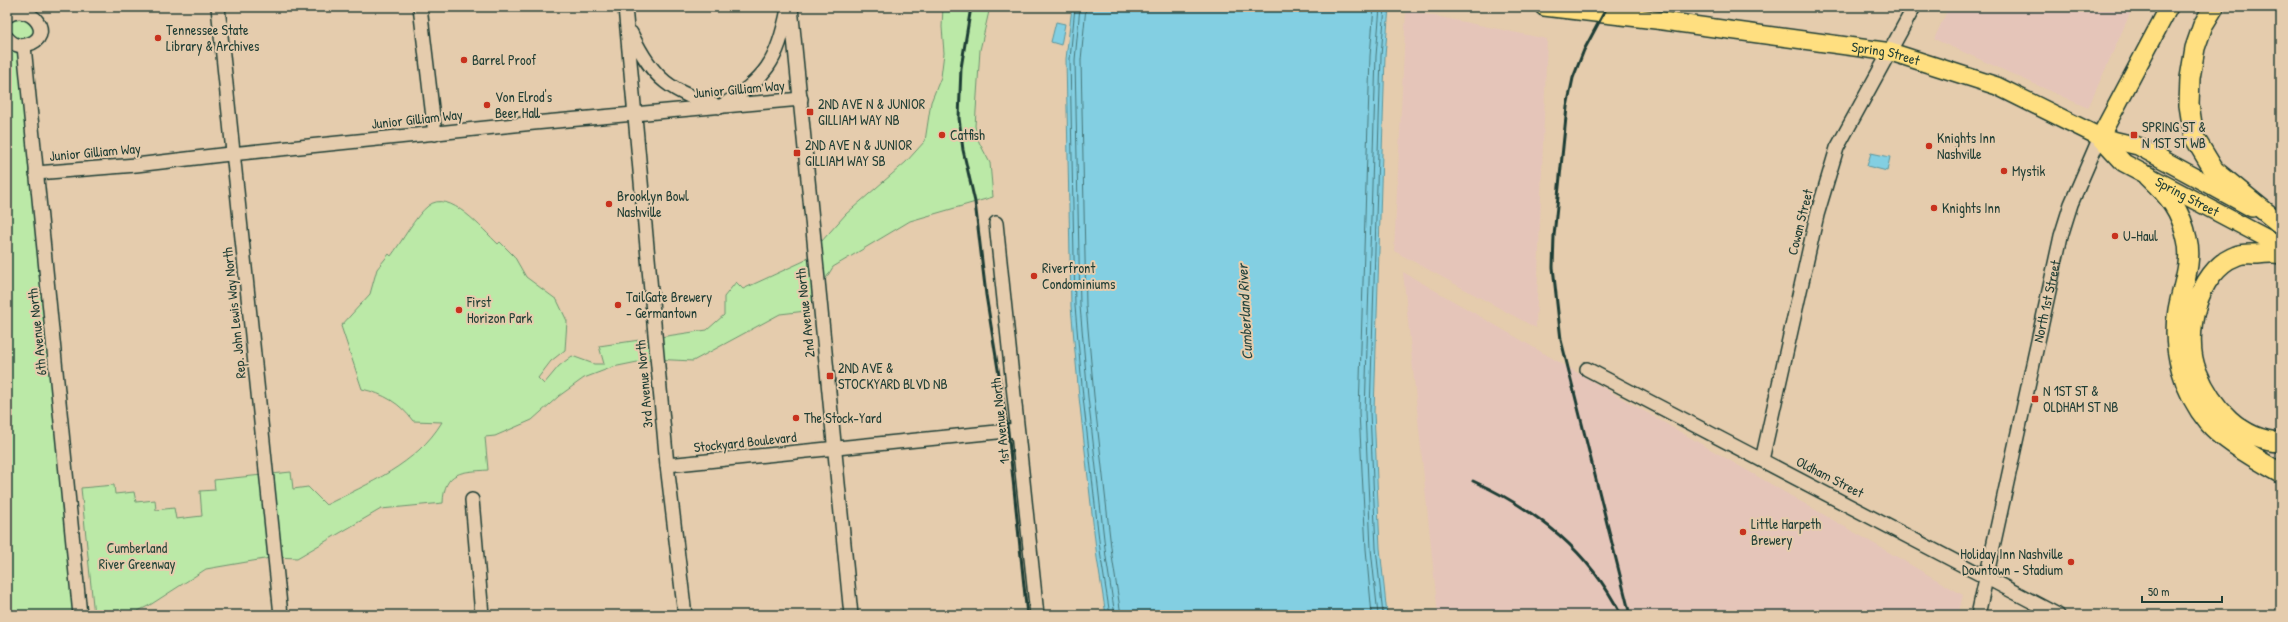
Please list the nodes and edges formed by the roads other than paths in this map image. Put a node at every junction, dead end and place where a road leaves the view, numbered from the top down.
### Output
1 (218, 7) edge
2 (420, 7) edge
3 (626, 7) edge
4 (788, 7) edge
5 (791, 7) edge
6 (1544, 7) edge
7 (1914, 7) edge
8 (2170, 7) edge
9 (2214, 7) edge
10 (20, 8) edge
11 (7, 16) edge
12 (627, 25) junction
13 (7, 38) edge
14 (24, 46) junction
15 (1891, 52) junction
16 (801, 99) junction
17 (720, 106) junction
18 (634, 115) junction
19 (435, 134) junction
20 (2100, 137) junction
21 (233, 154) junction
22 (36, 173) junction
23 (2148, 176) junction
24 (996, 223) dead end
25 (2280, 223) edge
26 (2281, 246) edge
27 (2281, 254) edge
28 (1587, 369) dead end
29 (1017, 430) junction
30 (2281, 442) edge
31 (835, 449) junction
32 (1762, 460) junction
33 (667, 465) junction
34 (2281, 473) edge
35 (472, 500) dead end
36 (1987, 576) junction
37 (80, 615) edge
38 (281, 615) edge
39 (482, 615) edge
40 (685, 615) edge
41 (851, 615) edge
42 (1036, 615) edge
43 (1978, 615) edge
44 (2058, 615) edge

1 - 21 street, Rep. John Lewis Way North
2 - 19 street
3 - 12 street, 3rd Avenue North
4 - 17 street
5 - 16 street, 2nd Avenue North
6 - 15 main road, Spring Street
7 - 15 street, Cowan Street
8 - 20 main road, North 1st Street
9 - 25 highway
10 - 11 street
10 - 14 street
12 - 17 street
12 - 18 street, 3rd Avenue North
13 - 14 street
14 - 22 street, 6th Avenue North
15 - 20 main road, Spring Street
15 - 32 street, Cowan Street
16 - 17 street, Junior Gilliam Way
16 - 31 street, 2nd Avenue North
17 - 18 street, Junior Gilliam Way
18 - 19 street, Junior Gilliam Way
18 - 33 street, 3rd Avenue North
19 - 21 street, Junior Gilliam Way
20 - 23 main road, Spring Street
20 - 25 main road, Spring Street
20 - 36 street, North 1st Street
21 - 22 street, Junior Gilliam Way
21 - 38 street, Rep. John Lewis Way North
22 - 37 street, 6th Avenue North
23 - 26 main road, Spring Street
23 - 34 highway
24 - 29 street, 1st Avenue North
27 - 30 highway
28 - 32 street, Oldham Street
29 - 31 street, Stockyard Boulevard
29 - 42 street, 1st Avenue North
31 - 33 street, Stockyard Boulevard
31 - 41 street, 2nd Avenue North
32 - 36 street, Oldham Street
33 - 40 street, 3rd Avenue North
35 - 39 street
36 - 43 street, North 1st Street
36 - 44 street, Oldham Street

